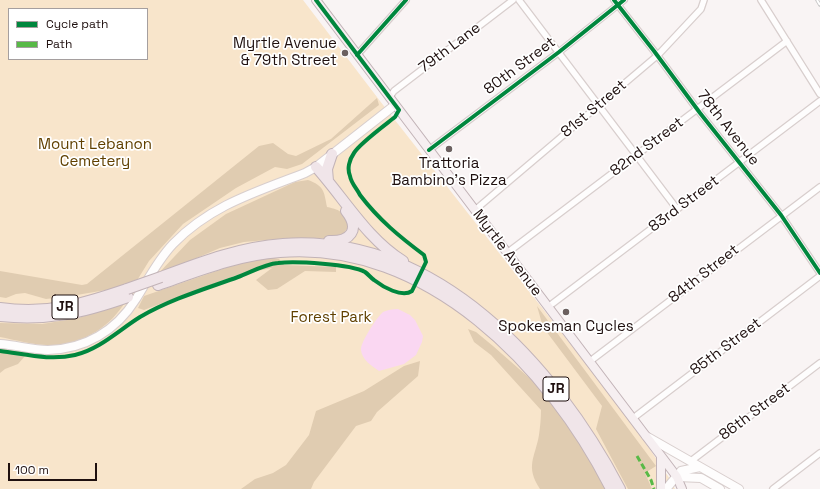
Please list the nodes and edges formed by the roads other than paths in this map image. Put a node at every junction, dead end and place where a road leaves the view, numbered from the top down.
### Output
1 (316, 0) edge
2 (406, 0) edge
3 (513, 0) edge
4 (519, 0) edge
5 (614, 0) edge
6 (624, 0) edge
7 (704, 0) edge
8 (761, 0) edge
9 (619, 5) junction
10 (787, 41) junction
11 (559, 52) junction
12 (357, 55) junction
13 (658, 55) junction
14 (820, 94) edge
15 (392, 101) junction
16 (820, 101) edge
17 (598, 105) junction
18 (697, 109) junction
19 (429, 150) junction
20 (332, 154) junction
21 (636, 155) junction
22 (739, 163) junction
23 (314, 168) junction
24 (328, 181) junction
25 (820, 187) edge
26 (678, 209) junction
27 (475, 210) junction
28 (781, 215) junction
29 (285, 244) junction
30 (507, 253) junction
31 (820, 274) edge
32 (423, 275) junction
33 (160, 281) junction
34 (127, 293) junction
35 (548, 307) junction
36 (0, 308) edge
37 (0, 316) edge
38 (0, 344) edge
39 (589, 362) junction
40 (820, 363) edge
41 (632, 419) junction
42 (644, 434) junction
43 (820, 453) edge
44 (661, 458) junction
45 (691, 461) junction
46 (700, 467) junction
47 (677, 477) junction
48 (611, 489) edge
49 (620, 489) edge
50 (661, 489) edge
51 (666, 489) edge
52 (682, 489) edge
53 (720, 489) edge
54 (739, 489) edge
55 (773, 489) edge

1 - 12 main road, Myrtle Avenue
2 - 12 street
3 - 15 street, 79th Lane
4 - 11 street
5 - 9 street, 78th Avenue
6 - 9 street, 80th Street
7 - 13 street, 81st Street
8 - 10 street
9 - 11 street, 80th Street
9 - 13 street, 78th Avenue
10 - 14 street
10 - 18 street, 82nd Street
11 - 17 street
11 - 19 street, 80th Street
12 - 15 main road, Myrtle Avenue
13 - 17 street, 81st Street
13 - 18 street, 78th Avenue
15 - 19 main road, Myrtle Avenue
15 - 20 street
16 - 22 street, 83rd Street
17 - 21 street
17 - 27 street, 81st Street
18 - 21 street, 82nd Street
18 - 22 street, 78th Avenue
19 - 27 main road, Myrtle Avenue
20 - 23 street
20 - 24 highway
21 - 26 street
21 - 30 street, 82nd Street
22 - 26 street, 83rd Street
22 - 28 street, 78th Avenue
23 - 24 highway
23 - 29 highway
23 - 38 street
24 - 32 highway
25 - 28 street, 84th Street
26 - 35 street, 83rd Street
27 - 30 main road, Myrtle Avenue
28 - 31 street, 78th Avenue
28 - 39 street, 84th Street
29 - 32 highway, JR
29 - 33 highway, JR
30 - 35 main road, Myrtle Avenue
31 - 41 street, 85th Street
32 - 49 highway, JR
33 - 34 highway, JR, bridge
33 - 48 highway, JR
34 - 36 highway, JR
34 - 37 highway, JR
35 - 39 main road, Myrtle Avenue
39 - 41 main road, Myrtle Avenue
40 - 45 street, 86th Street
41 - 42 main road, Myrtle Avenue
42 - 44 main road, Myrtle Avenue
42 - 45 street
43 - 55 street
44 - 47 main road, Myrtle Avenue
44 - 50 main road
45 - 46 street
46 - 47 street
46 - 54 street
47 - 51 street
47 - 52 main road, Myrtle Avenue
47 - 53 street

